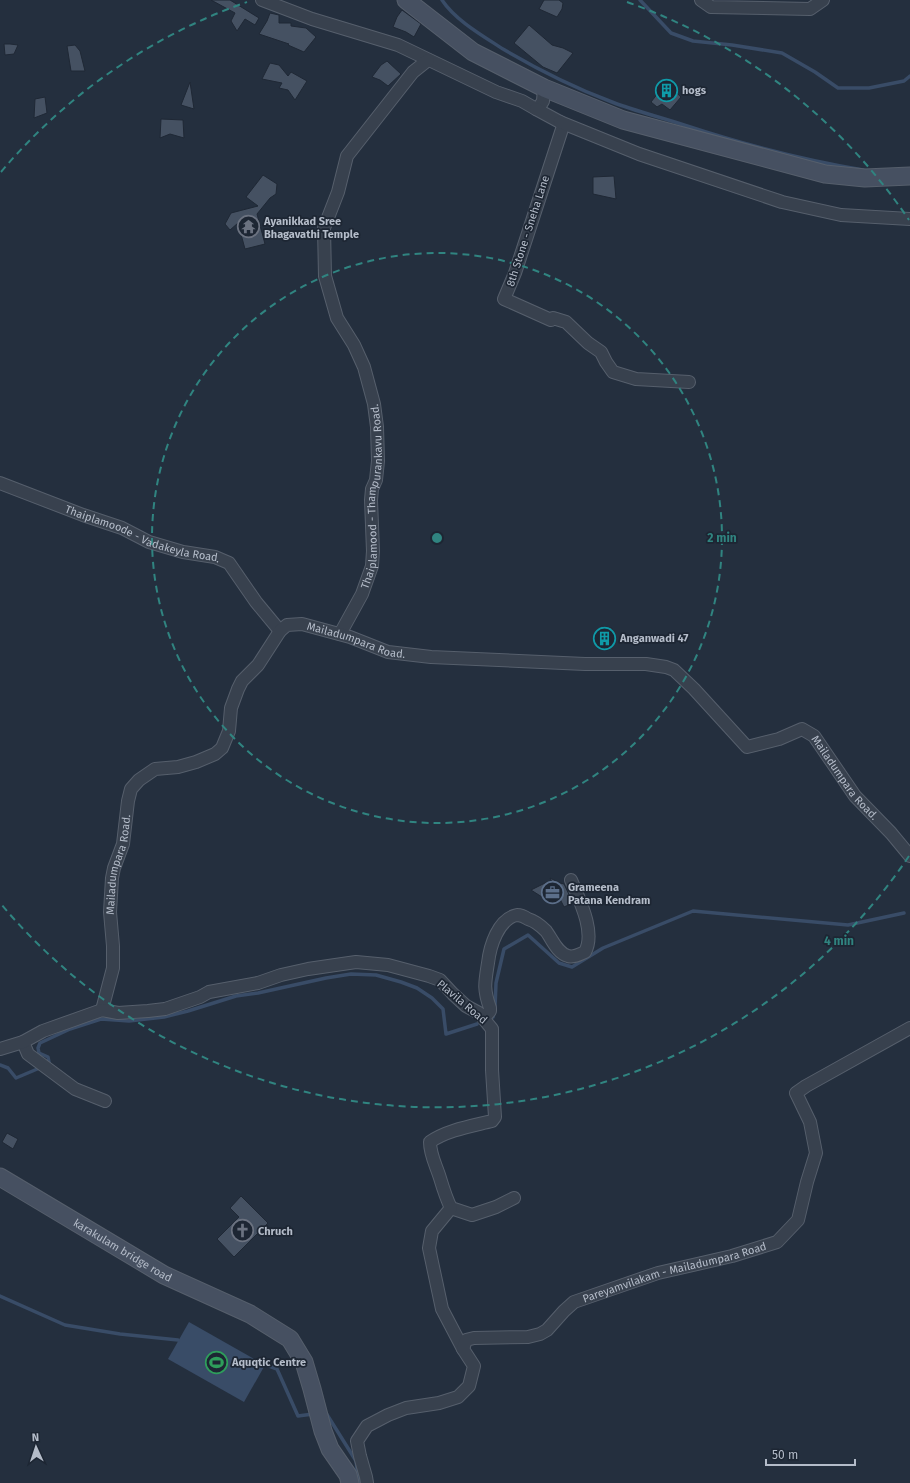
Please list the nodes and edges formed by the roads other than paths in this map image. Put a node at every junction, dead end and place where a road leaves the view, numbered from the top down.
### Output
1 (262, 0) edge
2 (406, 0) edge
3 (701, 0) edge
4 (823, 0) edge
5 (277, 2) edge
6 (428, 60) junction
7 (544, 88) junction
8 (536, 109) junction
9 (560, 122) junction
10 (910, 176) edge
11 (910, 219) edge
12 (689, 382) dead end
13 (0, 483) edge
14 (280, 632) junction
15 (340, 634) junction
16 (910, 856) edge
17 (571, 880) dead end
18 (102, 1010) junction
19 (484, 1018) junction
20 (910, 1028) edge
21 (23, 1042) junction
22 (0, 1049) edge
23 (105, 1101) dead end
24 (0, 1177) edge
25 (514, 1198) dead end
26 (451, 1208) junction
27 (463, 1349) junction
28 (350, 1483) edge
29 (367, 1483) edge

1 - 5 street
2 - 7 main road
3 - 4 street
5 - 6 street
6 - 8 street
6 - 15 street, Thaiplamood - Thampurankavu Road.
7 - 8 street
7 - 10 main road
8 - 9 street
9 - 11 street
9 - 12 street, 8th Stone - Sneha Lane
13 - 14 street, Thaiplamoode - Vadakeyla Road.
14 - 15 street, Mailadumpara Road.
14 - 18 street, Mailadumpara Road.
15 - 16 street, Mailadumpara Road.
17 - 19 street
18 - 19 street, Plavila Road
18 - 21 street
19 - 26 street, Plavila Road
20 - 27 street, Pareyamvilakam - Mailadumpara Road
21 - 22 street
21 - 23 street
24 - 28 main road, karakulam bridge road
25 - 26 street
26 - 27 street
27 - 29 street

